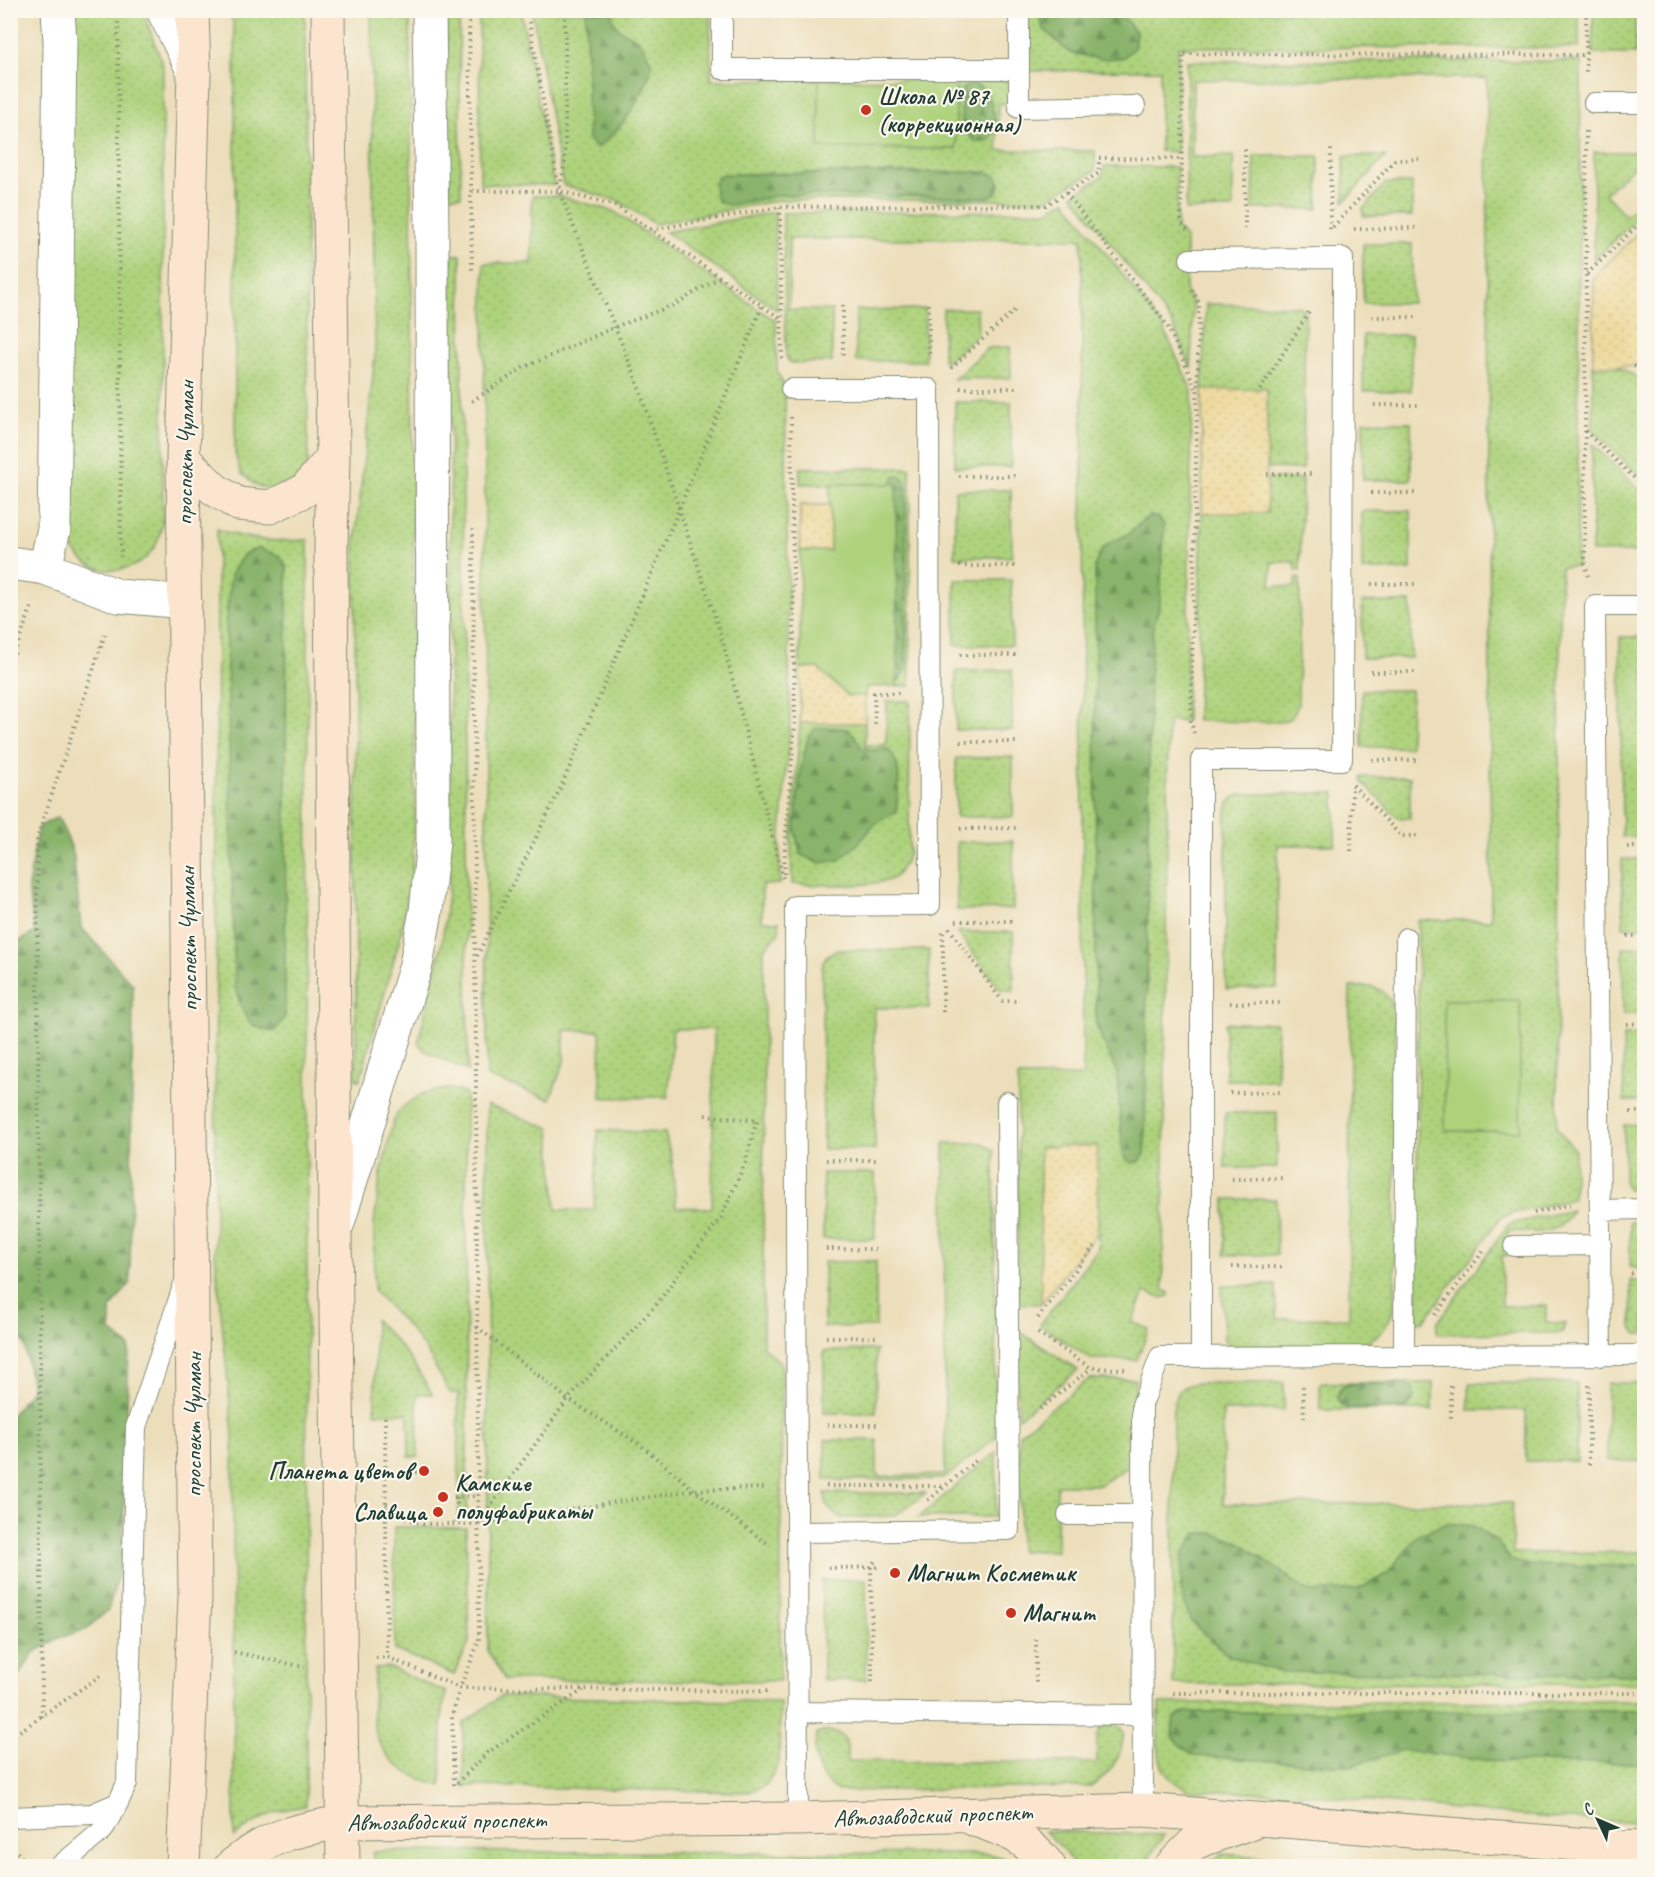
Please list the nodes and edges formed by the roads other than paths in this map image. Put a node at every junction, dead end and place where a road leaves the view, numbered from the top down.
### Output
1 (58, 10) edge
2 (163, 10) edge
3 (192, 10) edge
4 (328, 10) edge
5 (429, 10) edge
6 (722, 10) edge
7 (1018, 10) edge
8 (1018, 69) junction
9 (194, 72) junction
10 (1594, 103) dead end
11 (1644, 103) edge
12 (1135, 106) dead end
13 (1190, 259) road end
14 (791, 389) road end
15 (333, 457) junction
16 (183, 458) junction
17 (10, 563) edge
18 (45, 568) junction
19 (185, 602) junction
20 (1644, 606) edge
21 (1406, 938) dead end
22 (1007, 1102) dead end
23 (1644, 1209) edge
24 (1600, 1210) junction
25 (335, 1233) junction
26 (1601, 1245) junction
27 (1514, 1246) dead end
28 (192, 1258) junction
29 (1404, 1356) junction
30 (1595, 1356) junction
31 (1644, 1356) edge
32 (1201, 1357) junction
33 (1068, 1515) dead end
34 (1143, 1515) junction
35 (797, 1532) junction
36 (797, 1712) junction
37 (1143, 1715) junction
38 (118, 1803) junction
39 (1143, 1810) junction
40 (959, 1814) junction
41 (10, 1817) edge
42 (1262, 1818) junction
43 (798, 1819) junction
44 (343, 1822) junction
45 (1644, 1848) edge
46 (60, 1866) edge
47 (183, 1866) edge
48 (231, 1866) edge
49 (343, 1866) edge
50 (1049, 1866) edge
51 (1171, 1866) edge

1 - 18 street
2 - 9 street
3 - 9 main road, проспект Чулман
4 - 15 main road
5 - 25 street
6 - 8 lane
7 - 8 lane
8 - 12 lane
9 - 16 main road, проспект Чулман
10 - 11 lane
13 - 32 lane
14 - 35 lane
15 - 16 main road
15 - 25 main road
16 - 19 main road, проспект Чулман
17 - 18 street
18 - 19 street
19 - 28 main road, проспект Чулман
20 - 24 lane
21 - 29 lane
22 - 35 lane
23 - 24 lane
24 - 26 lane
25 - 44 main road
26 - 27 lane
26 - 30 lane
28 - 38 lane
28 - 47 main road, проспект Чулман
29 - 30 lane
29 - 32 lane
30 - 31 lane
32 - 34 lane
33 - 34 lane
34 - 37 lane
35 - 36 lane
36 - 37 lane
36 - 43 lane
37 - 39 lane
38 - 41 lane
38 - 46 lane
39 - 40 main road, Автозаводский проспект
39 - 42 main road, Автозаводский проспект
40 - 43 main road, Автозаводский проспект
40 - 50 main road
42 - 45 main road, Автозаводский проспект
42 - 51 main road
43 - 44 main road, Автозаводский проспект
44 - 48 main road, Автозаводский проспект
44 - 49 main road

